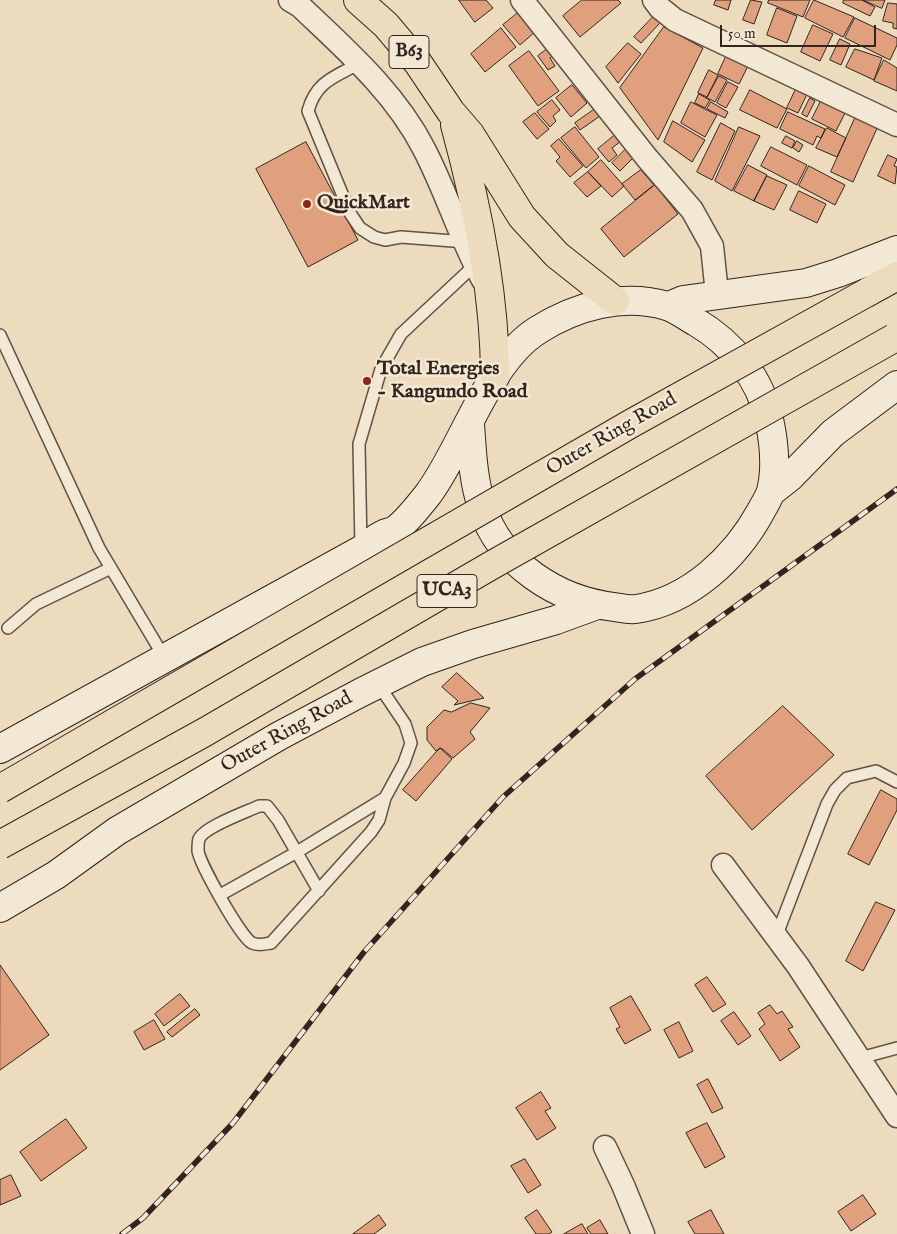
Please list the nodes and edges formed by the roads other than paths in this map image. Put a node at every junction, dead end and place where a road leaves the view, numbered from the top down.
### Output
1 (290, 0) edge
2 (358, 0) edge
3 (522, 0) edge
4 (654, 0) edge
5 (360, 63) junction
6 (451, 112) junction
7 (897, 125) edge
8 (897, 250) edge
9 (476, 252) junction
10 (897, 276) edge
11 (718, 294) junction
12 (615, 301) junction
13 (669, 306) junction
14 (0, 335) edge
15 (897, 336) edge
16 (496, 377) junction
17 (897, 384) edge
18 (470, 424) junction
19 (771, 492) junction
20 (361, 550) junction
21 (111, 568) junction
22 (597, 605) junction
23 (8, 628) dead end
24 (164, 657) junction
25 (378, 684) junction
26 (0, 748) edge
27 (897, 782) edge
28 (0, 789) edge
29 (385, 798) junction
30 (0, 845) edge
31 (297, 852) junction
32 (722, 865) dead end
33 (319, 891) junction
34 (220, 895) junction
35 (0, 908) edge
36 (776, 937) junction
37 (897, 1048) edge
38 (860, 1058) junction
39 (897, 1116) edge
40 (605, 1147) dead end
41 (643, 1234) edge

1 - 5 street
2 - 6 main road, B63
3 - 11 street
4 - 7 street
5 - 9 street
5 - 9 lane
6 - 9 main road
6 - 12 main road
8 - 11 main road
9 - 16 main road
9 - 20 lane
10 - 28 main road, Outer Ring Road / UCA3, bridge
11 - 13 main road
12 - 13 main road, Outer Ring Road
12 - 16 main road, Outer Ring Road
13 - 19 main road, Outer Ring Road
14 - 21 lane
15 - 30 main road, Outer Ring Road / UCA3, bridge
16 - 18 main road, Outer Ring Road
17 - 19 main road, Outer Ring Road
18 - 20 main road, Outer Ring Road
18 - 22 main road, Outer Ring Road
19 - 22 main road, Outer Ring Road
20 - 24 main road, Outer Ring Road
21 - 23 lane
21 - 24 lane
22 - 25 main road, Outer Ring Road
24 - 26 main road, Outer Ring Road
25 - 29 lane
25 - 35 main road, Outer Ring Road
27 - 36 lane
29 - 31 lane
29 - 33 lane
31 - 33 lane
31 - 34 lane
31 - 34 lane
32 - 36 street
33 - 34 lane
36 - 38 street
37 - 38 lane
38 - 39 street
40 - 41 street

